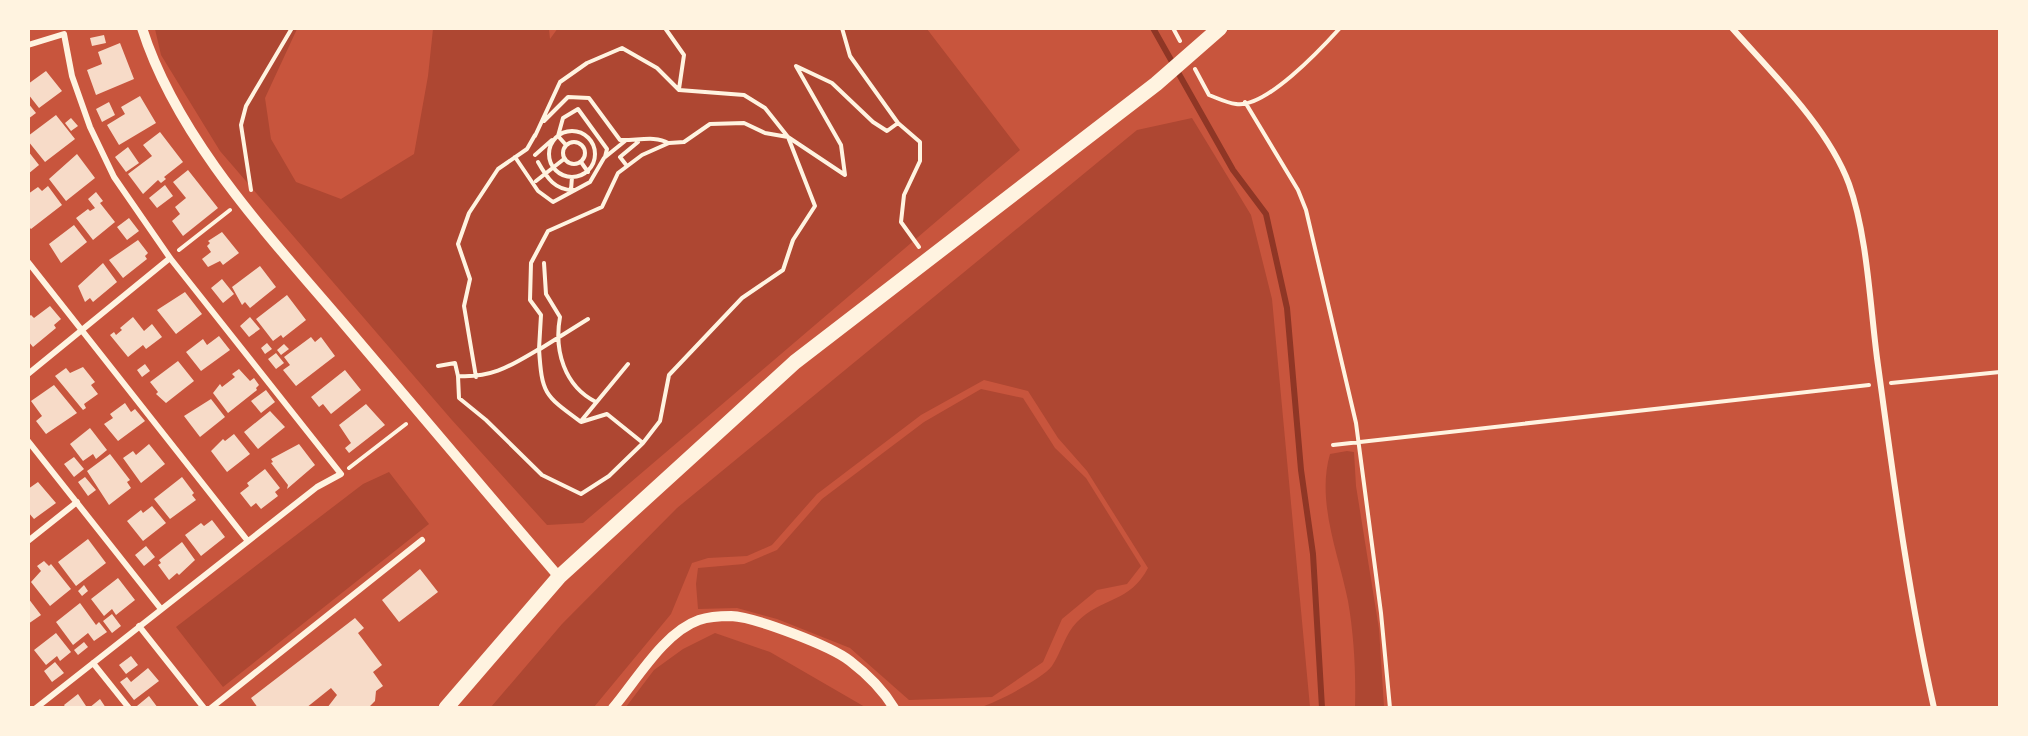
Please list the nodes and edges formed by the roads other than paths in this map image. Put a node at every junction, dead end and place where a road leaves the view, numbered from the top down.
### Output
1 (142, 28) edge
2 (1220, 28) edge
3 (1732, 28) edge
4 (28, 45) edge
5 (170, 258) junction
6 (28, 262) edge
7 (82, 330) junction
8 (28, 374) edge
9 (28, 441) edge
10 (77, 502) junction
11 (247, 540) junction
12 (422, 540) dead end
13 (28, 541) edge
14 (559, 577) junction
15 (161, 609) junction
16 (139, 626) junction
17 (93, 663) junction
18 (36, 708) edge
19 (129, 708) edge
20 (204, 708) edge
21 (211, 708) edge
22 (447, 708) edge
23 (613, 708) edge
24 (894, 708) edge
25 (1934, 708) edge

1 - 14 street
2 - 14 main road
3 - 25 street
4 - 5 street
5 - 7 street
5 - 11 street
6 - 7 street
7 - 8 street
7 - 11 street
9 - 10 street
10 - 13 street
10 - 15 street
11 - 15 street
12 - 21 street
14 - 22 main road
15 - 16 street
16 - 17 street
16 - 20 street
17 - 18 street
17 - 19 street
23 - 24 street

